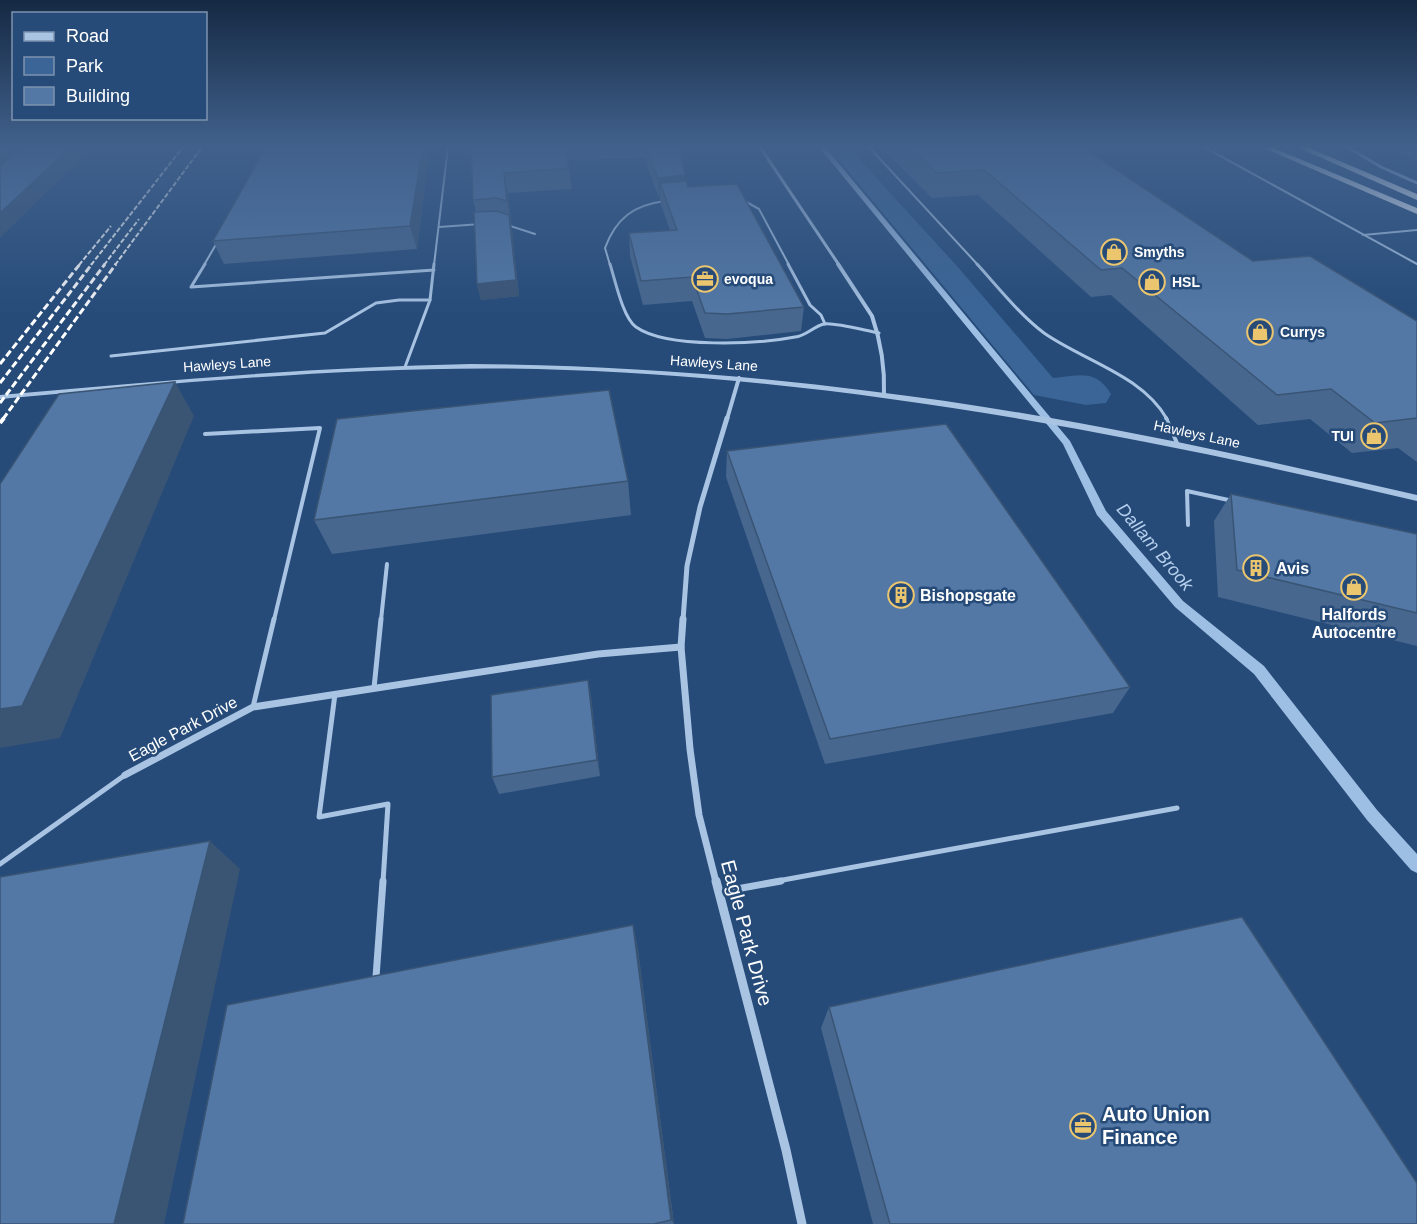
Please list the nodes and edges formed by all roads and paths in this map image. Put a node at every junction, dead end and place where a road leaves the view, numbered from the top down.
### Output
1 (442, 204) edge
2 (641, 204) edge
3 (752, 204) edge
4 (798, 204) edge
5 (922, 204) edge
6 (1307, 204) edge
7 (1399, 204) edge
8 (1417, 212) edge
9 (500, 223) edge
10 (490, 224) edge
11 (439, 227) junction
12 (1417, 230) edge
13 (535, 234) dead end
14 (1363, 235) junction
15 (220, 237) edge
16 (1417, 264) edge
17 (434, 270) junction
18 (430, 300) junction
19 (825, 324) junction
20 (879, 333) junction
21 (111, 356) dead end
22 (405, 367) junction
23 (739, 378) junction
24 (884, 395) junction
25 (0, 397) edge
26 (205, 434) dead end
27 (1177, 443) junction
28 (1417, 498) edge
29 (1239, 502) edge
30 (1188, 525) dead end
31 (387, 564) dead end
32 (681, 647) junction
33 (374, 688) junction
34 (335, 694) junction
35 (253, 707) junction
36 (125, 775) joint
37 (1177, 808) dead end
38 (0, 864) edge
39 (720, 892) junction
40 (376, 977) edge
41 (802, 1224) edge

1 - 11 lane
2 - 19 lane
3 - 19 lane
4 - 20 street
5 - 27 lane
6 - 14 lane
7 - 8 highway
9 - 13 lane
10 - 11 lane
11 - 17 lane
12 - 14 lane
14 - 16 lane
15 - 17 lane
17 - 18 lane
18 - 21 lane
18 - 22 lane
19 - 20 lane
20 - 24 street
22 - 23 street, Hawleys Lane
22 - 25 street, Hawleys Lane
23 - 24 street, Hawleys Lane
23 - 32 street, Eagle Park Drive
24 - 27 street, Hawleys Lane
26 - 35 lane
27 - 28 street, Hawleys Lane
29 - 30 lane
31 - 33 lane
32 - 33 street, Eagle Park Drive
32 - 39 street, Eagle Park Drive
33 - 34 street, Eagle Park Drive
34 - 35 street, Eagle Park Drive
34 - 40 lane
35 - 36 street, Eagle Park Drive
36 - 38 lane
37 - 39 lane
39 - 41 street, Eagle Park Drive

